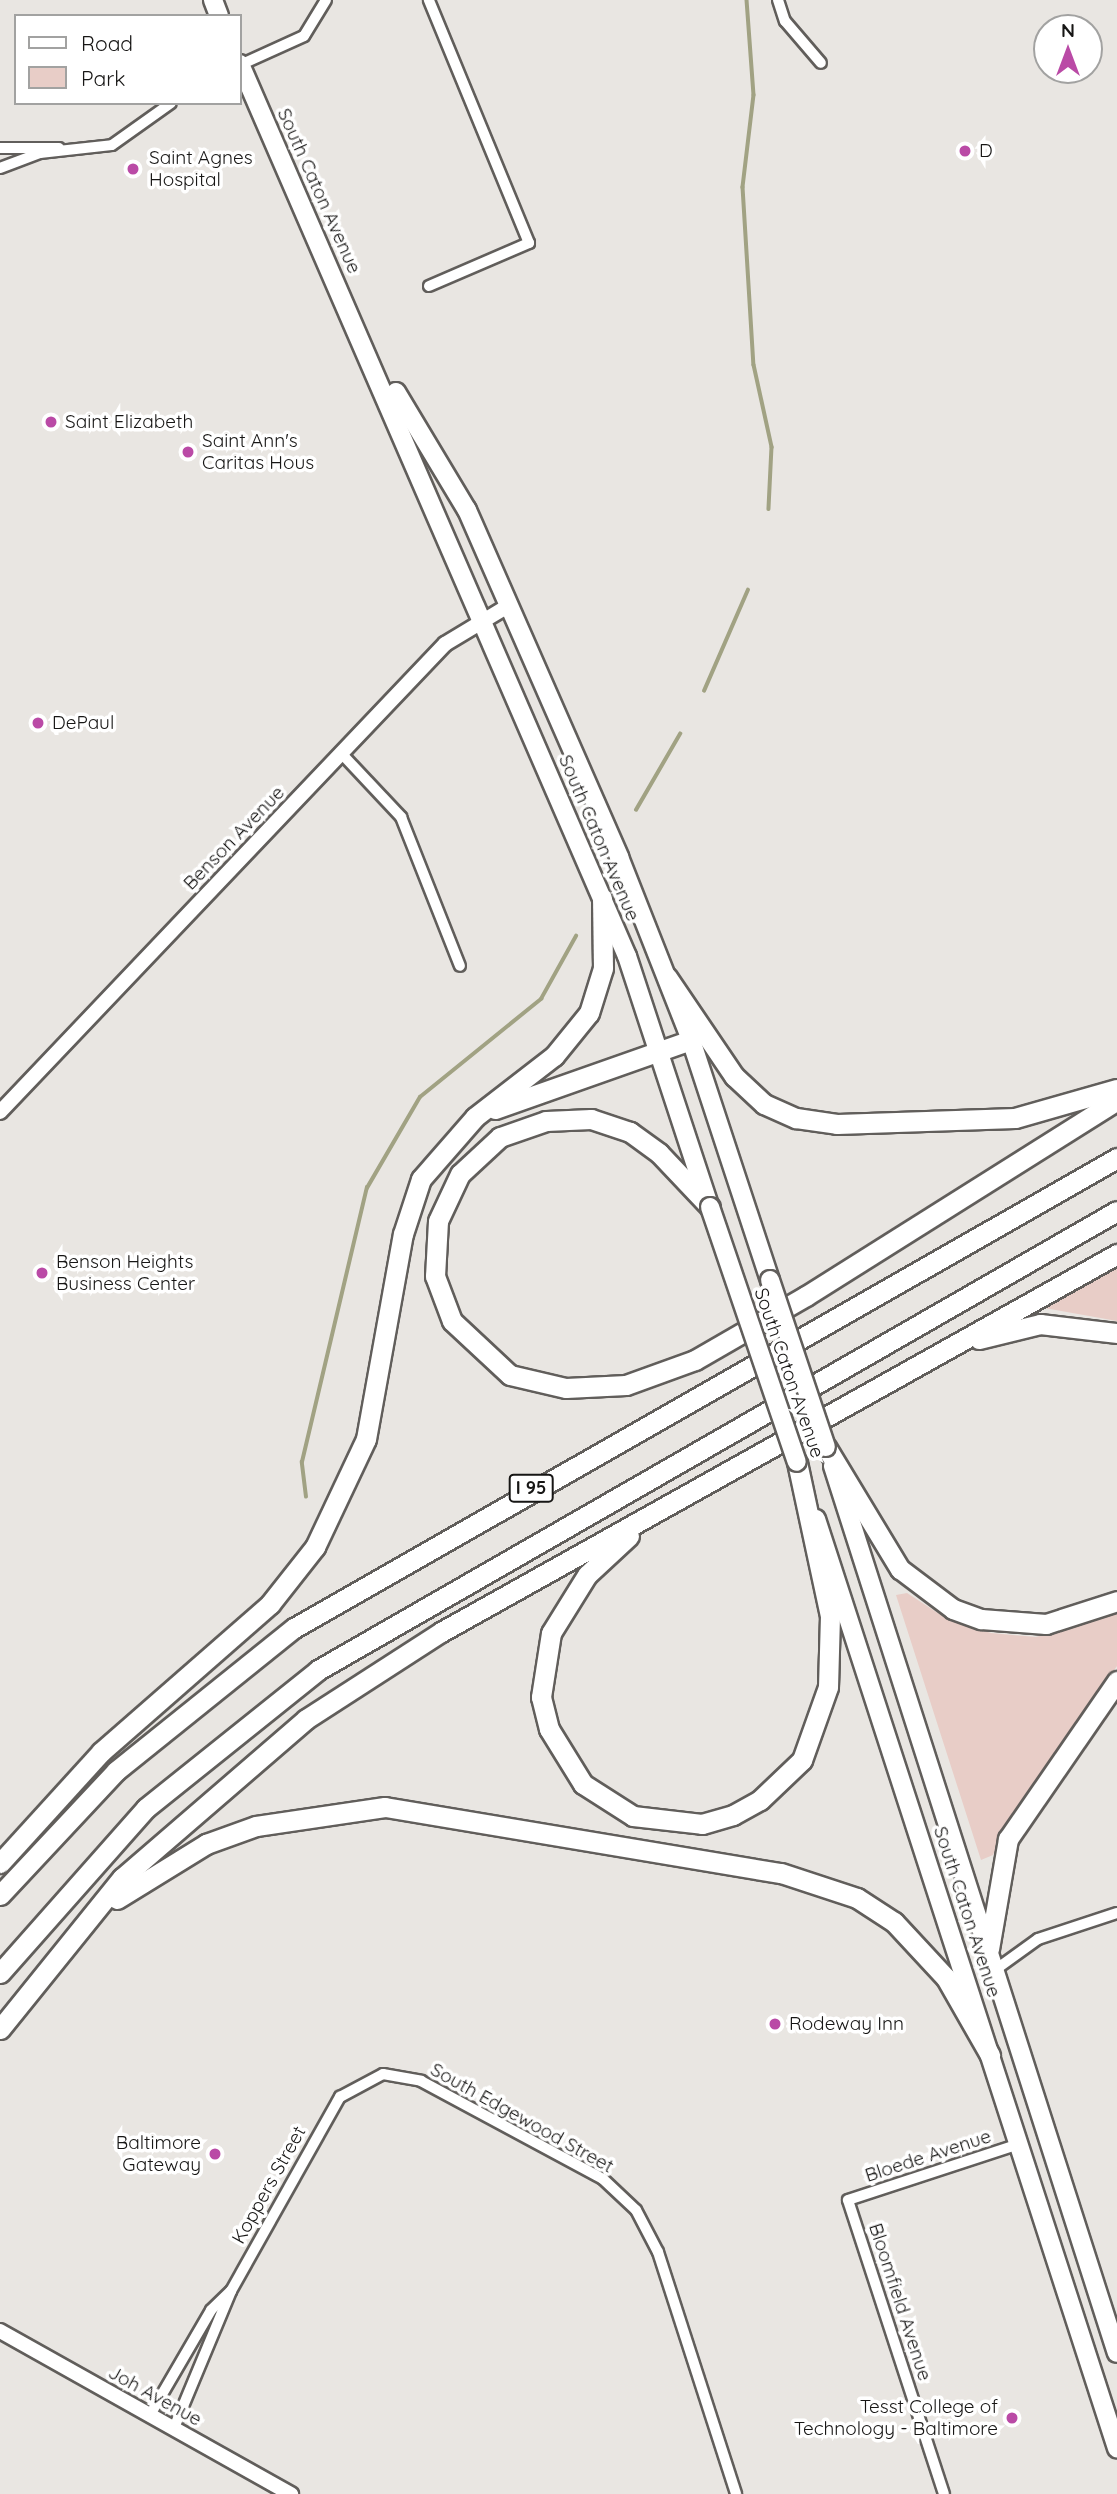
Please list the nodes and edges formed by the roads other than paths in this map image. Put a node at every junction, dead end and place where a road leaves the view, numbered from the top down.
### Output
1 (326, 0) edge
2 (429, 0) edge
3 (778, 0) edge
4 (821, 63) dead end
5 (242, 64) edge
6 (242, 70) edge
7 (168, 105) edge
8 (0, 148) edge
9 (69, 151) junction
10 (0, 168) edge
11 (429, 286) dead end
12 (360, 335) junction
13 (508, 606) junction
14 (482, 618) junction
15 (341, 753) junction
16 (602, 898) junction
17 (460, 966) dead end
18 (667, 977) junction
19 (691, 1040) junction
20 (661, 1050) junction
21 (1117, 1089) edge
22 (1117, 1100) edge
23 (0, 1112) edge
24 (475, 1117) junction
25 (1117, 1158) edge
26 (710, 1207) junction
27 (1117, 1211) edge
28 (1117, 1254) edge
29 (1117, 1334) edge
30 (904, 1370) junction
31 (826, 1447) junction
32 (797, 1462) junction
33 (682, 1496) junction
34 (1117, 1601) edge
35 (1117, 1681) edge
36 (0, 1863) edge
37 (0, 1895) edge
38 (1117, 1913) edge
39 (989, 1949) junction
40 (44, 1970) junction
41 (995, 1970) junction
42 (0, 1973) edge
43 (0, 2029) edge
44 (990, 2056) junction
45 (340, 2097) joint
46 (1019, 2144) junction
47 (848, 2200) joint
48 (231, 2291) junction
49 (0, 2331) edge
50 (1117, 2353) edge
51 (150, 2415) junction
52 (174, 2428) junction
53 (1117, 2448) edge
54 (291, 2494) edge
55 (736, 2494) edge
56 (944, 2494) edge

1 - 5 street
2 - 11 street
3 - 4 street
6 - 12 main road, South Caton Avenue
7 - 9 street
8 - 9 street
9 - 10 street
12 - 13 main road, South Caton Avenue
12 - 14 main road, South Caton Avenue
13 - 14 street, Benson Avenue
13 - 18 main road, South Caton Avenue
14 - 15 street, Benson Avenue
14 - 16 main road, South Caton Avenue
15 - 17 street
15 - 23 street, Benson Avenue
16 - 20 main road, South Caton Avenue
16 - 24 highway
18 - 19 main road, South Caton Avenue
18 - 21 highway
19 - 20 highway
19 - 31 main road, South Caton Avenue, bridge
20 - 24 highway
20 - 26 main road, South Caton Avenue
22 - 26 highway
24 - 36 highway
25 - 37 highway, I 95
26 - 32 main road, South Caton Avenue, bridge
27 - 42 highway, I 95
28 - 30 highway
29 - 30 highway
30 - 33 highway
31 - 34 highway
31 - 39 main road, South Caton Avenue
32 - 33 highway
32 - 44 main road, South Caton Avenue
33 - 40 highway
35 - 39 highway
38 - 41 street
39 - 41 main road, South Caton Avenue
40 - 43 highway
40 - 44 highway
41 - 50 main road, South Caton Avenue
44 - 46 main road, South Caton Avenue
45 - 48 street, Koppers Street
45 - 55 street, South Edgewood Street
46 - 47 street, Bloede Avenue
46 - 53 main road, South Caton Avenue
47 - 56 street, Bloomfield Avenue
48 - 51 street, Koppers Street
48 - 52 street, Koppers Street
49 - 51 street, Joh Avenue
51 - 52 street, Joh Avenue
52 - 54 street, Joh Avenue

